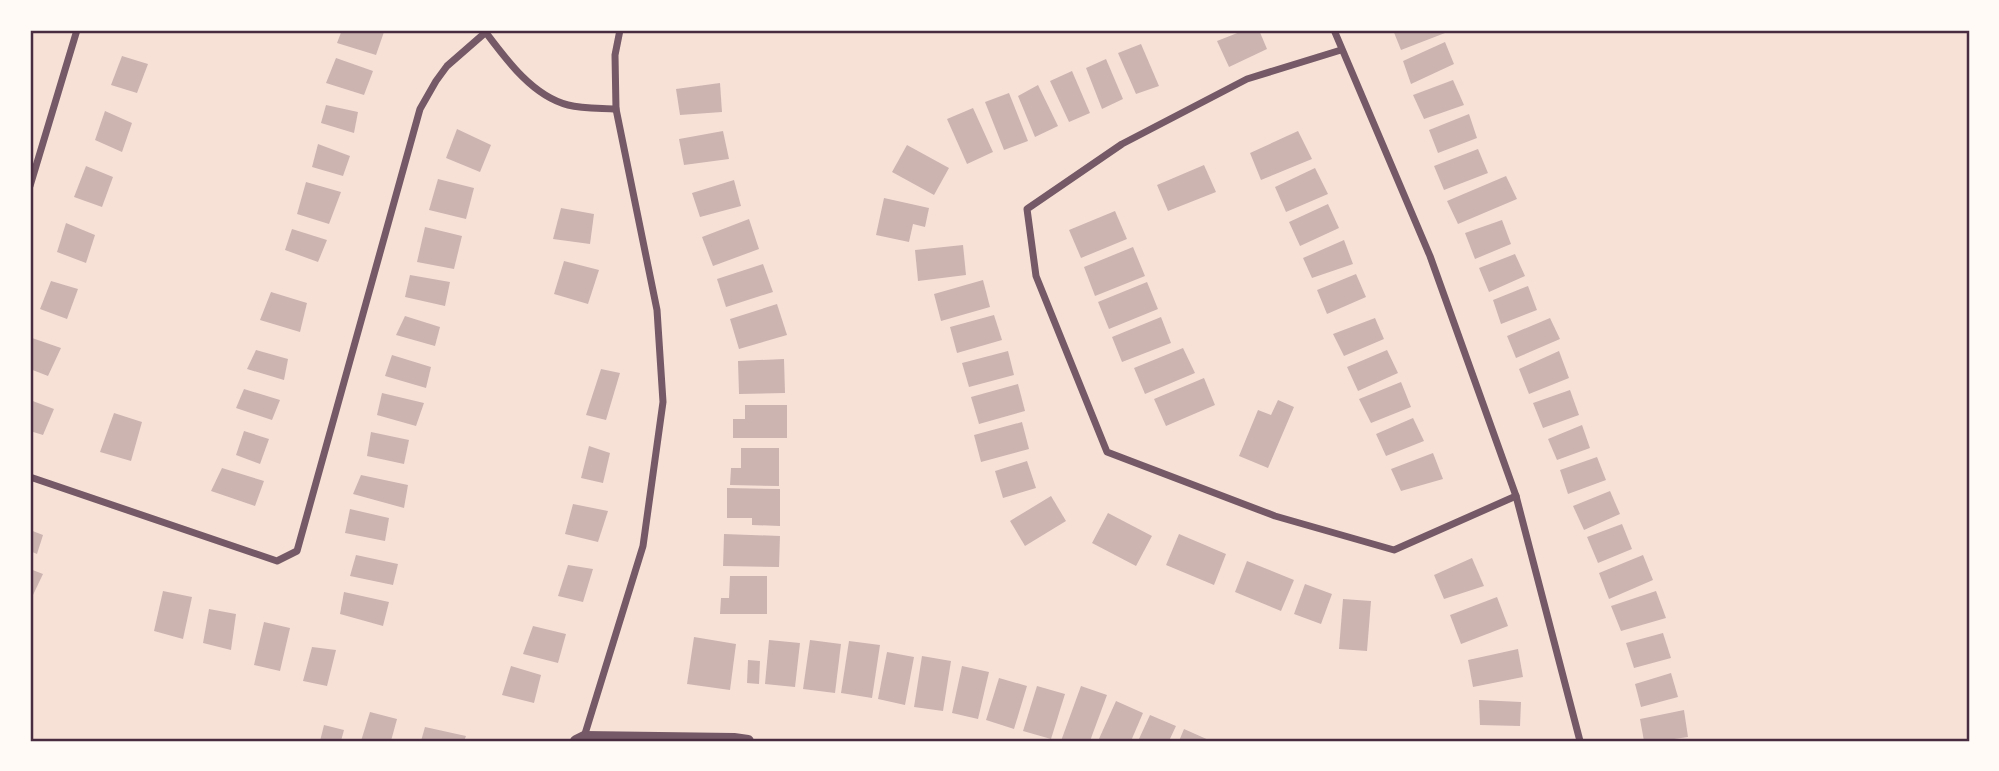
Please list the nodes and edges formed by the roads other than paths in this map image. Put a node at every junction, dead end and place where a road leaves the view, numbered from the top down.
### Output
1 (77, 30) edge
2 (620, 30) edge
3 (1334, 30) edge
4 (485, 31) edge
5 (1341, 50) junction
6 (616, 109) junction
7 (30, 186) edge
8 (30, 477) edge
9 (1516, 496) junction
10 (580, 739) edge
11 (748, 741) edge
12 (1580, 741) edge

1 - 7 street
2 - 6 street
3 - 5 street
4 - 6 street
4 - 8 street
5 - 9 street
5 - 9 street
6 - 10 street
9 - 12 street
10 - 11 street

